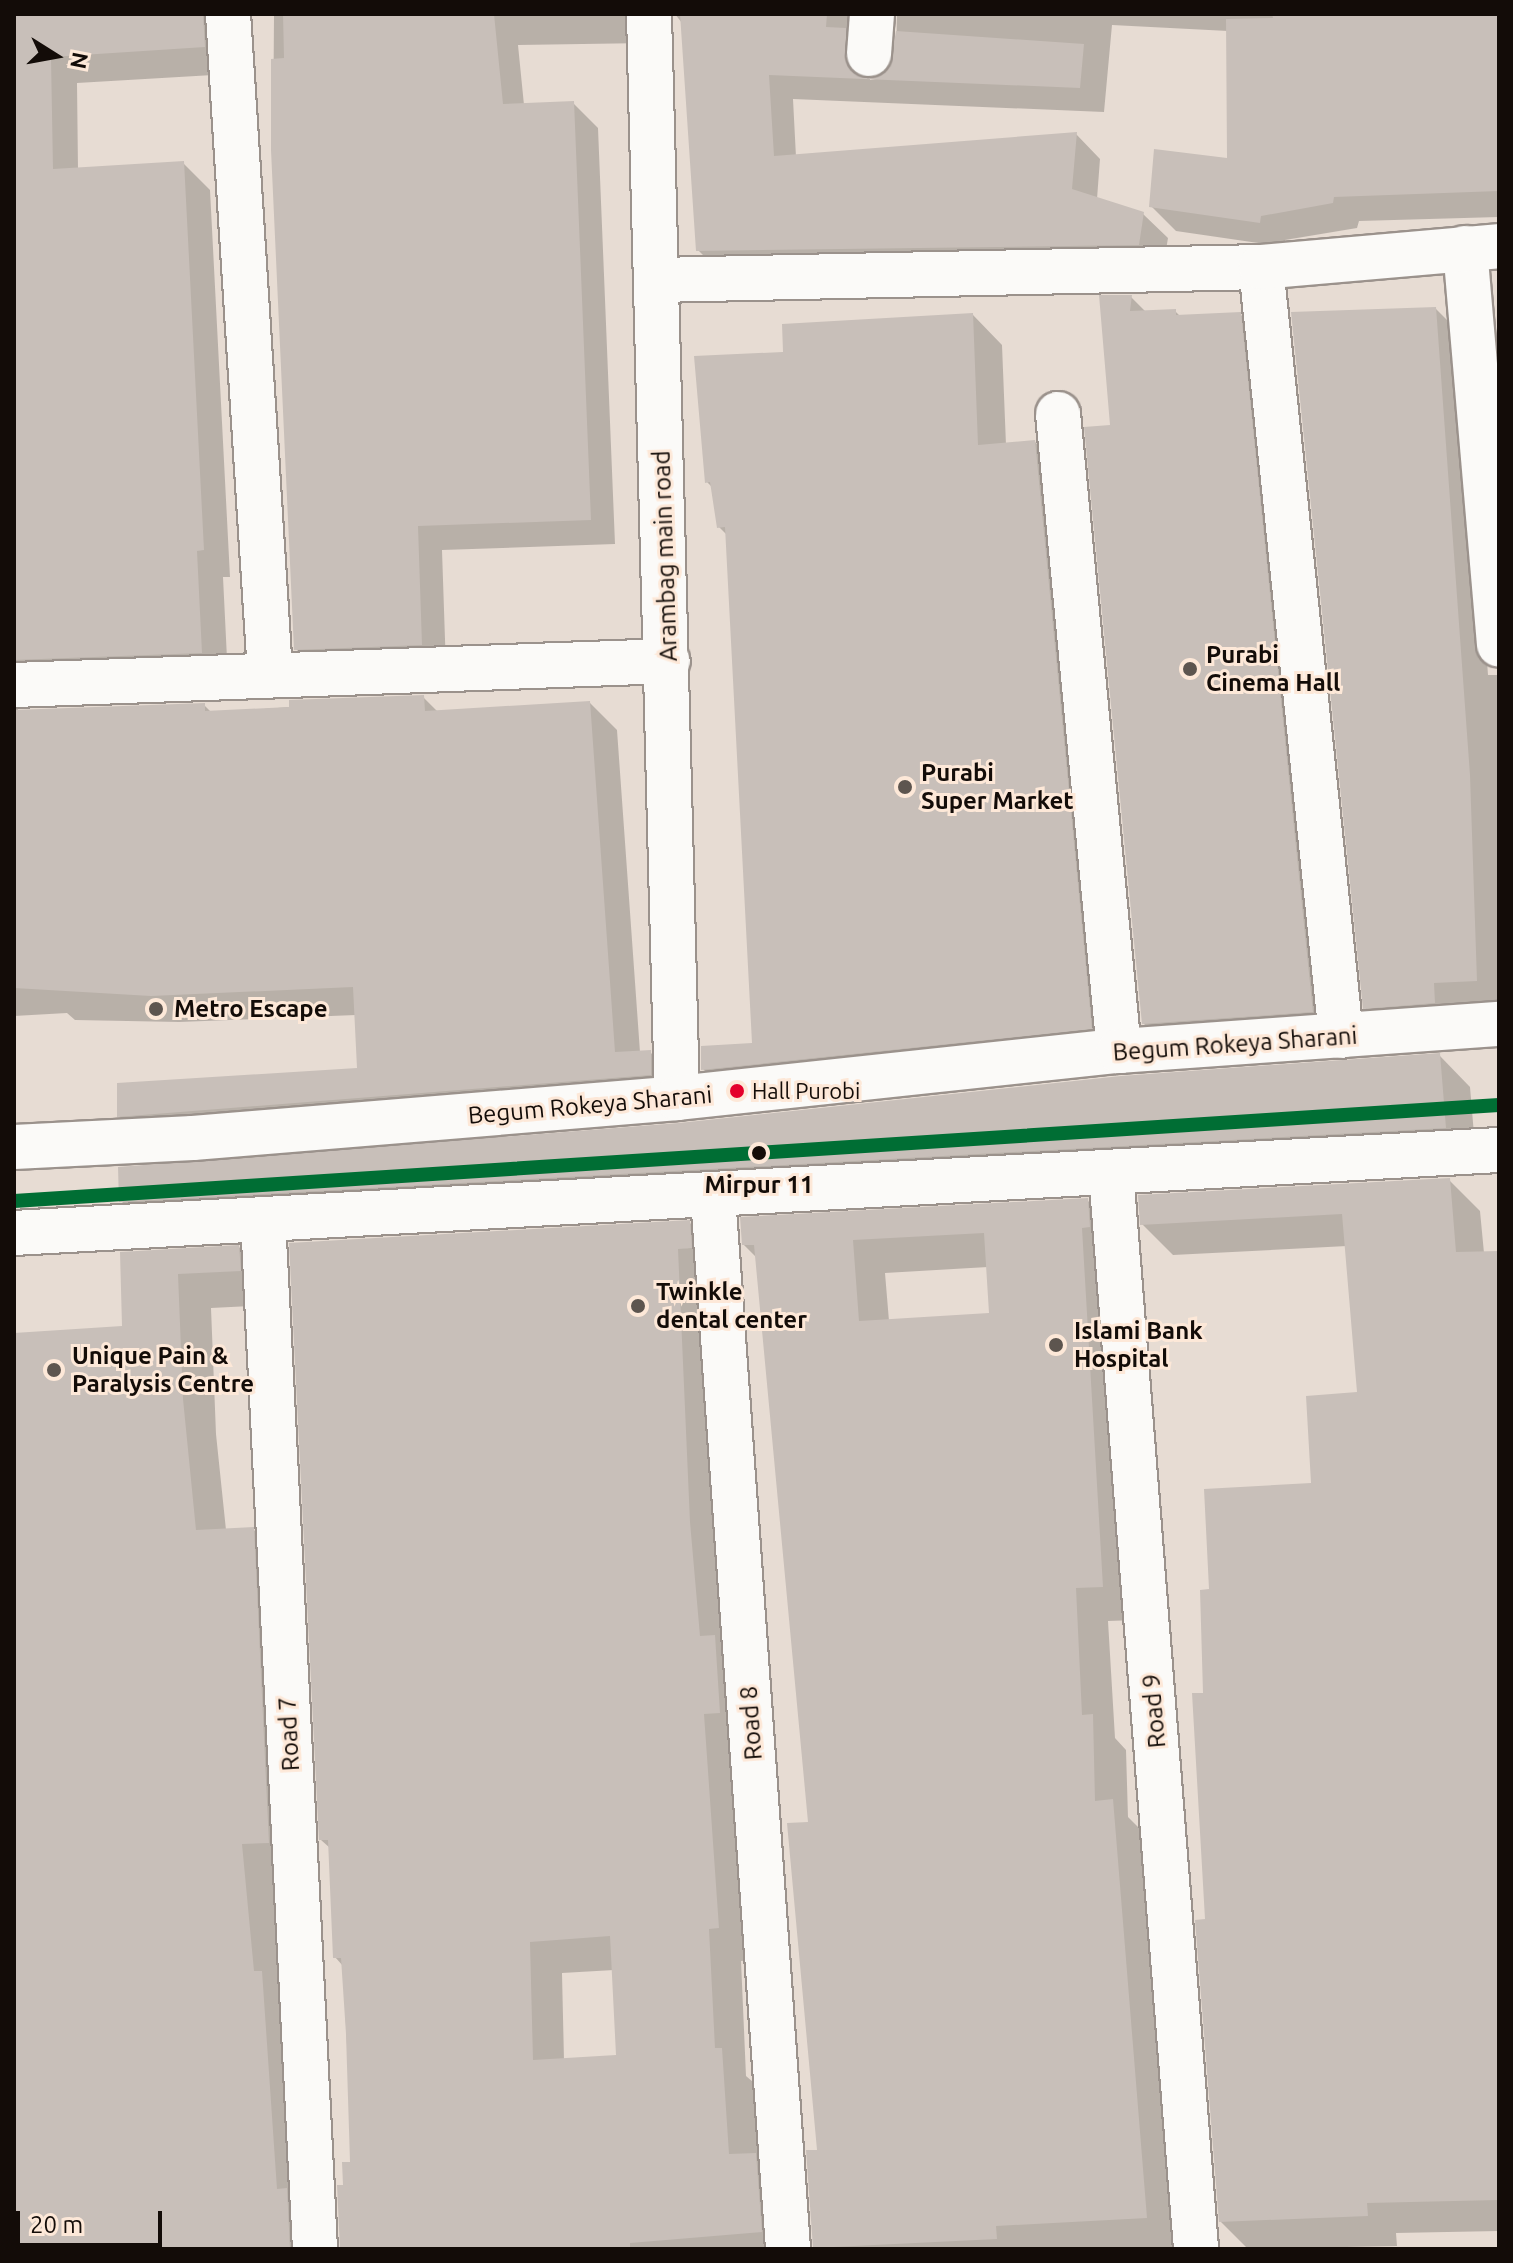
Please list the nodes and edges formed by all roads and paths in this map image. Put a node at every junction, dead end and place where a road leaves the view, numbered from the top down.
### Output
1 (228, 14) edge
2 (649, 14) edge
3 (1482, 247) edge
4 (1261, 267) junction
5 (657, 280) junction
6 (1058, 414) dead end
7 (1499, 645) edge
8 (668, 661) junction
9 (270, 672) junction
10 (14, 685) edge
11 (1499, 1024) edge
12 (1341, 1036) junction
13 (1119, 1051) junction
14 (677, 1098) junction
15 (14, 1147) edge
16 (1499, 1150) edge
17 (1111, 1173) junction
18 (713, 1197) junction
19 (263, 1219) junction
20 (14, 1233) edge
21 (315, 2249) edge
22 (788, 2249) edge
23 (1196, 2249) edge

1 - 9 street
2 - 5 street, Arambag main road
3 - 4 street
3 - 7 street
4 - 5 street
4 - 12 street
5 - 8 street, Arambag main road
6 - 13 street
8 - 9 street
8 - 14 street, Arambag main road
9 - 10 street
11 - 12 street, Begum Rokeya Sharani
12 - 13 street, Begum Rokeya Sharani
13 - 14 street, Begum Rokeya Sharani
14 - 15 street, Begum Rokeya Sharani
16 - 17 street
17 - 18 street
17 - 23 street, Road 9
18 - 19 street
18 - 22 street, Road 8
19 - 20 street
19 - 21 street, Road 7

